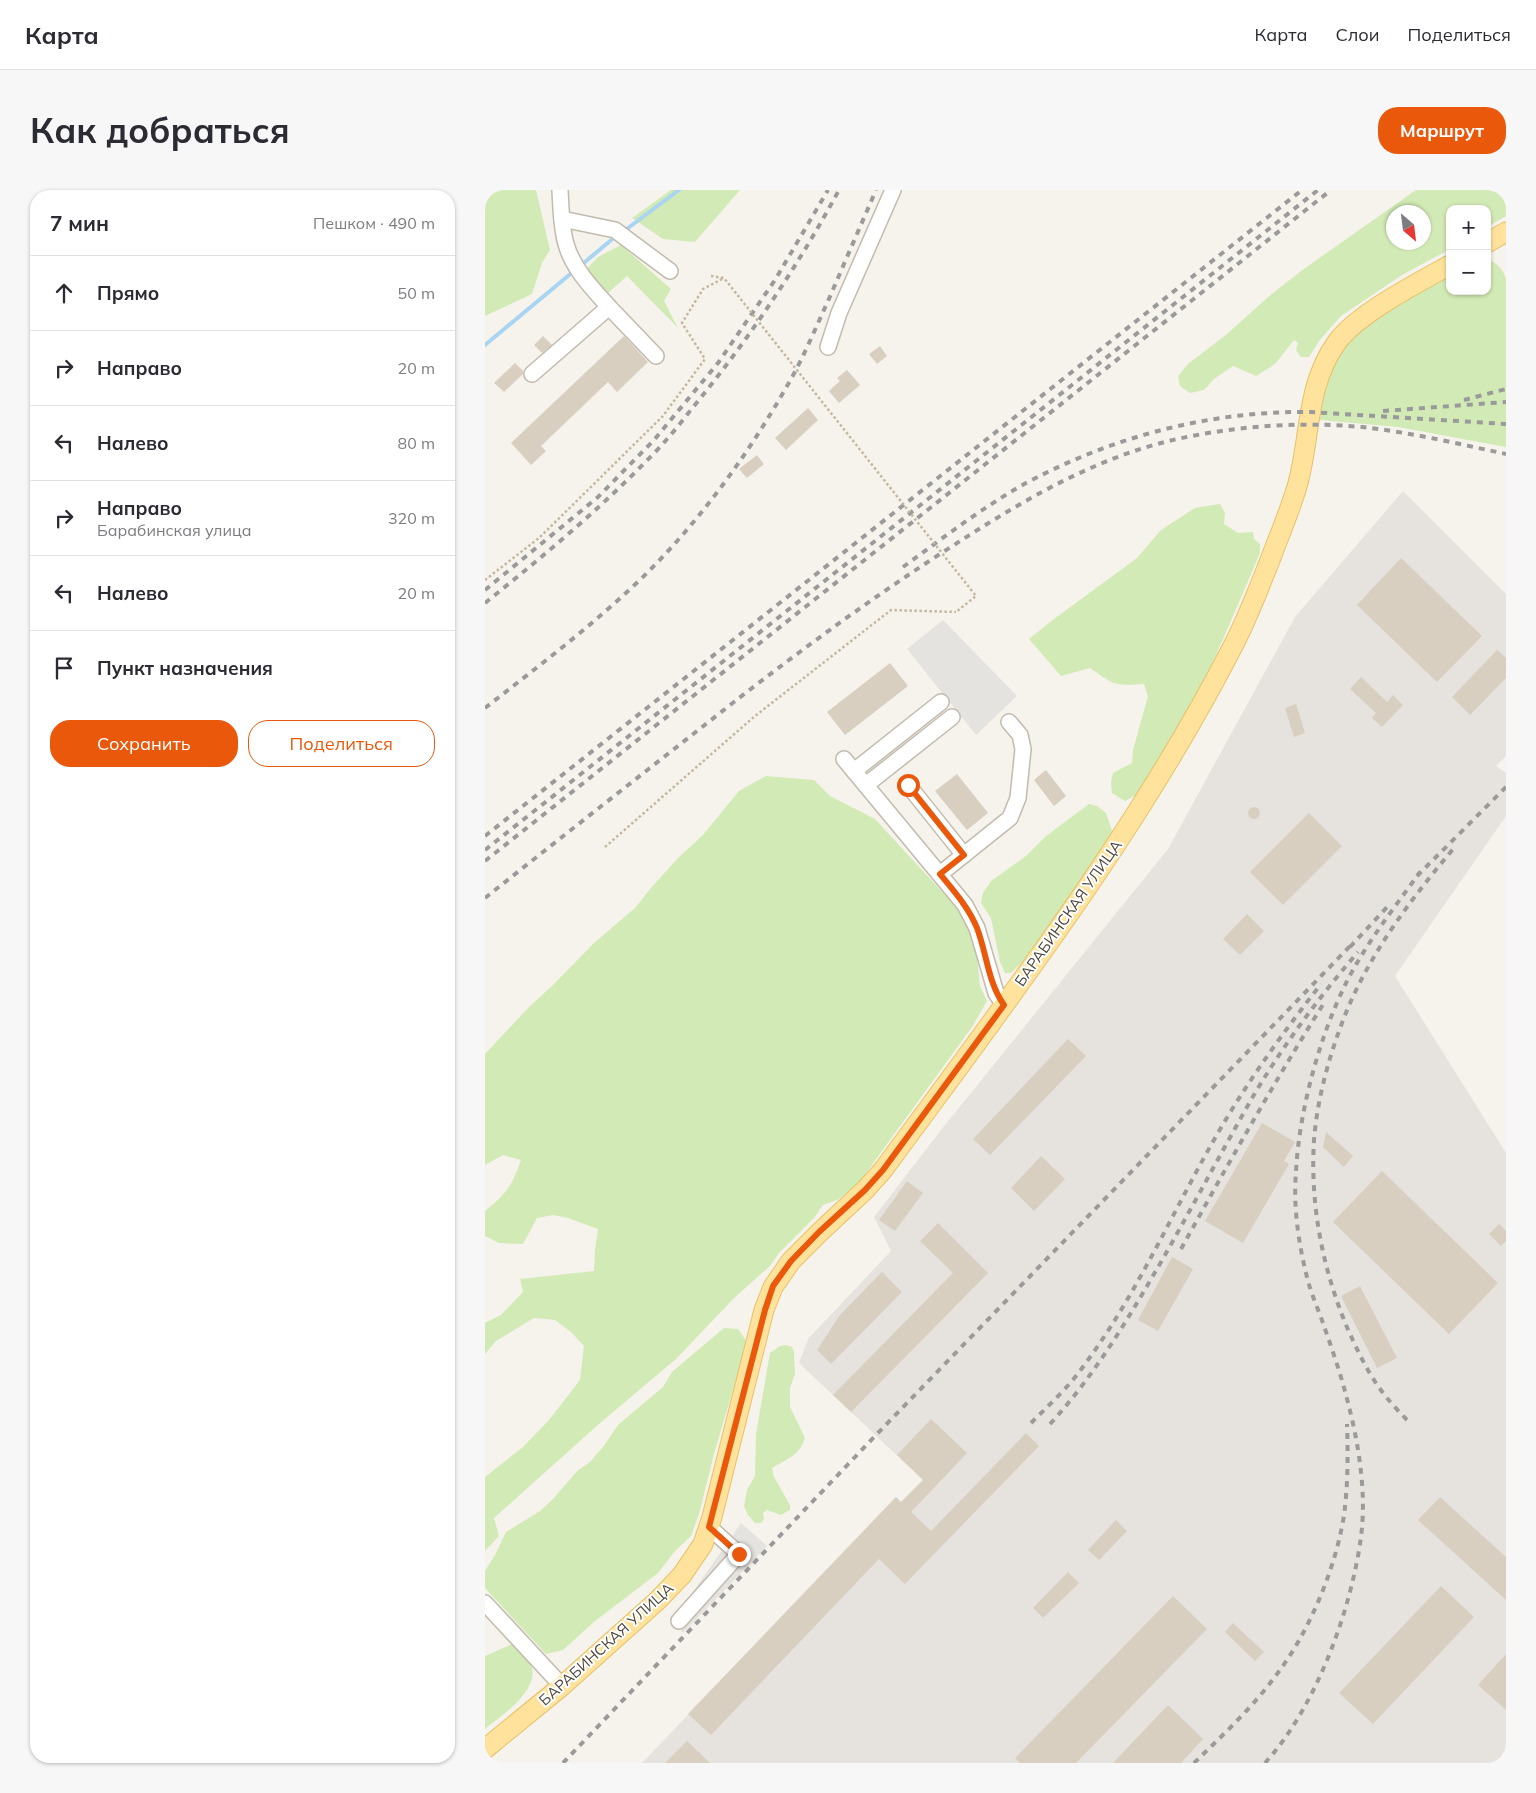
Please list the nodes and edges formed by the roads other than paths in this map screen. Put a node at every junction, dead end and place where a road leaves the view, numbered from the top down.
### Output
1 (560, 190) edge
2 (893, 190) edge
3 (562, 219) junction
4 (1506, 232) edge
5 (1491, 241) edge
6 (1446, 267) edge
7 (670, 271) dead end
8 (609, 307) junction
9 (828, 348) dead end
10 (656, 356) dead end
11 (532, 374) dead end
12 (941, 702) dead end
13 (952, 716) dead end
14 (1009, 722) dead end
15 (844, 759) dead end
16 (854, 771) junction
17 (866, 785) junction
18 (908, 785) dead end
19 (964, 855) junction
20 (940, 874) junction
21 (1004, 1005) junction
22 (709, 1527) junction
23 (485, 1603) edge
24 (679, 1622) dead end
25 (562, 1686) junction
26 (485, 1749) edge

1 - 3 street
2 - 9 street
3 - 7 street
3 - 8 street
4 - 5 main road
6 - 21 main road, БАРАБИНСКАЯ УЛИЦА
8 - 10 street
8 - 11 street
12 - 16 street
13 - 17 street
14 - 19 street
15 - 16 street
16 - 17 street
17 - 20 street
18 - 19 street
19 - 20 street
20 - 21 street
21 - 22 main road, БАРАБИНСКАЯ УЛИЦА
22 - 24 street
22 - 25 main road, БАРАБИНСКАЯ УЛИЦА
23 - 25 street
25 - 26 main road, БАРАБИНСКАЯ УЛИЦА

